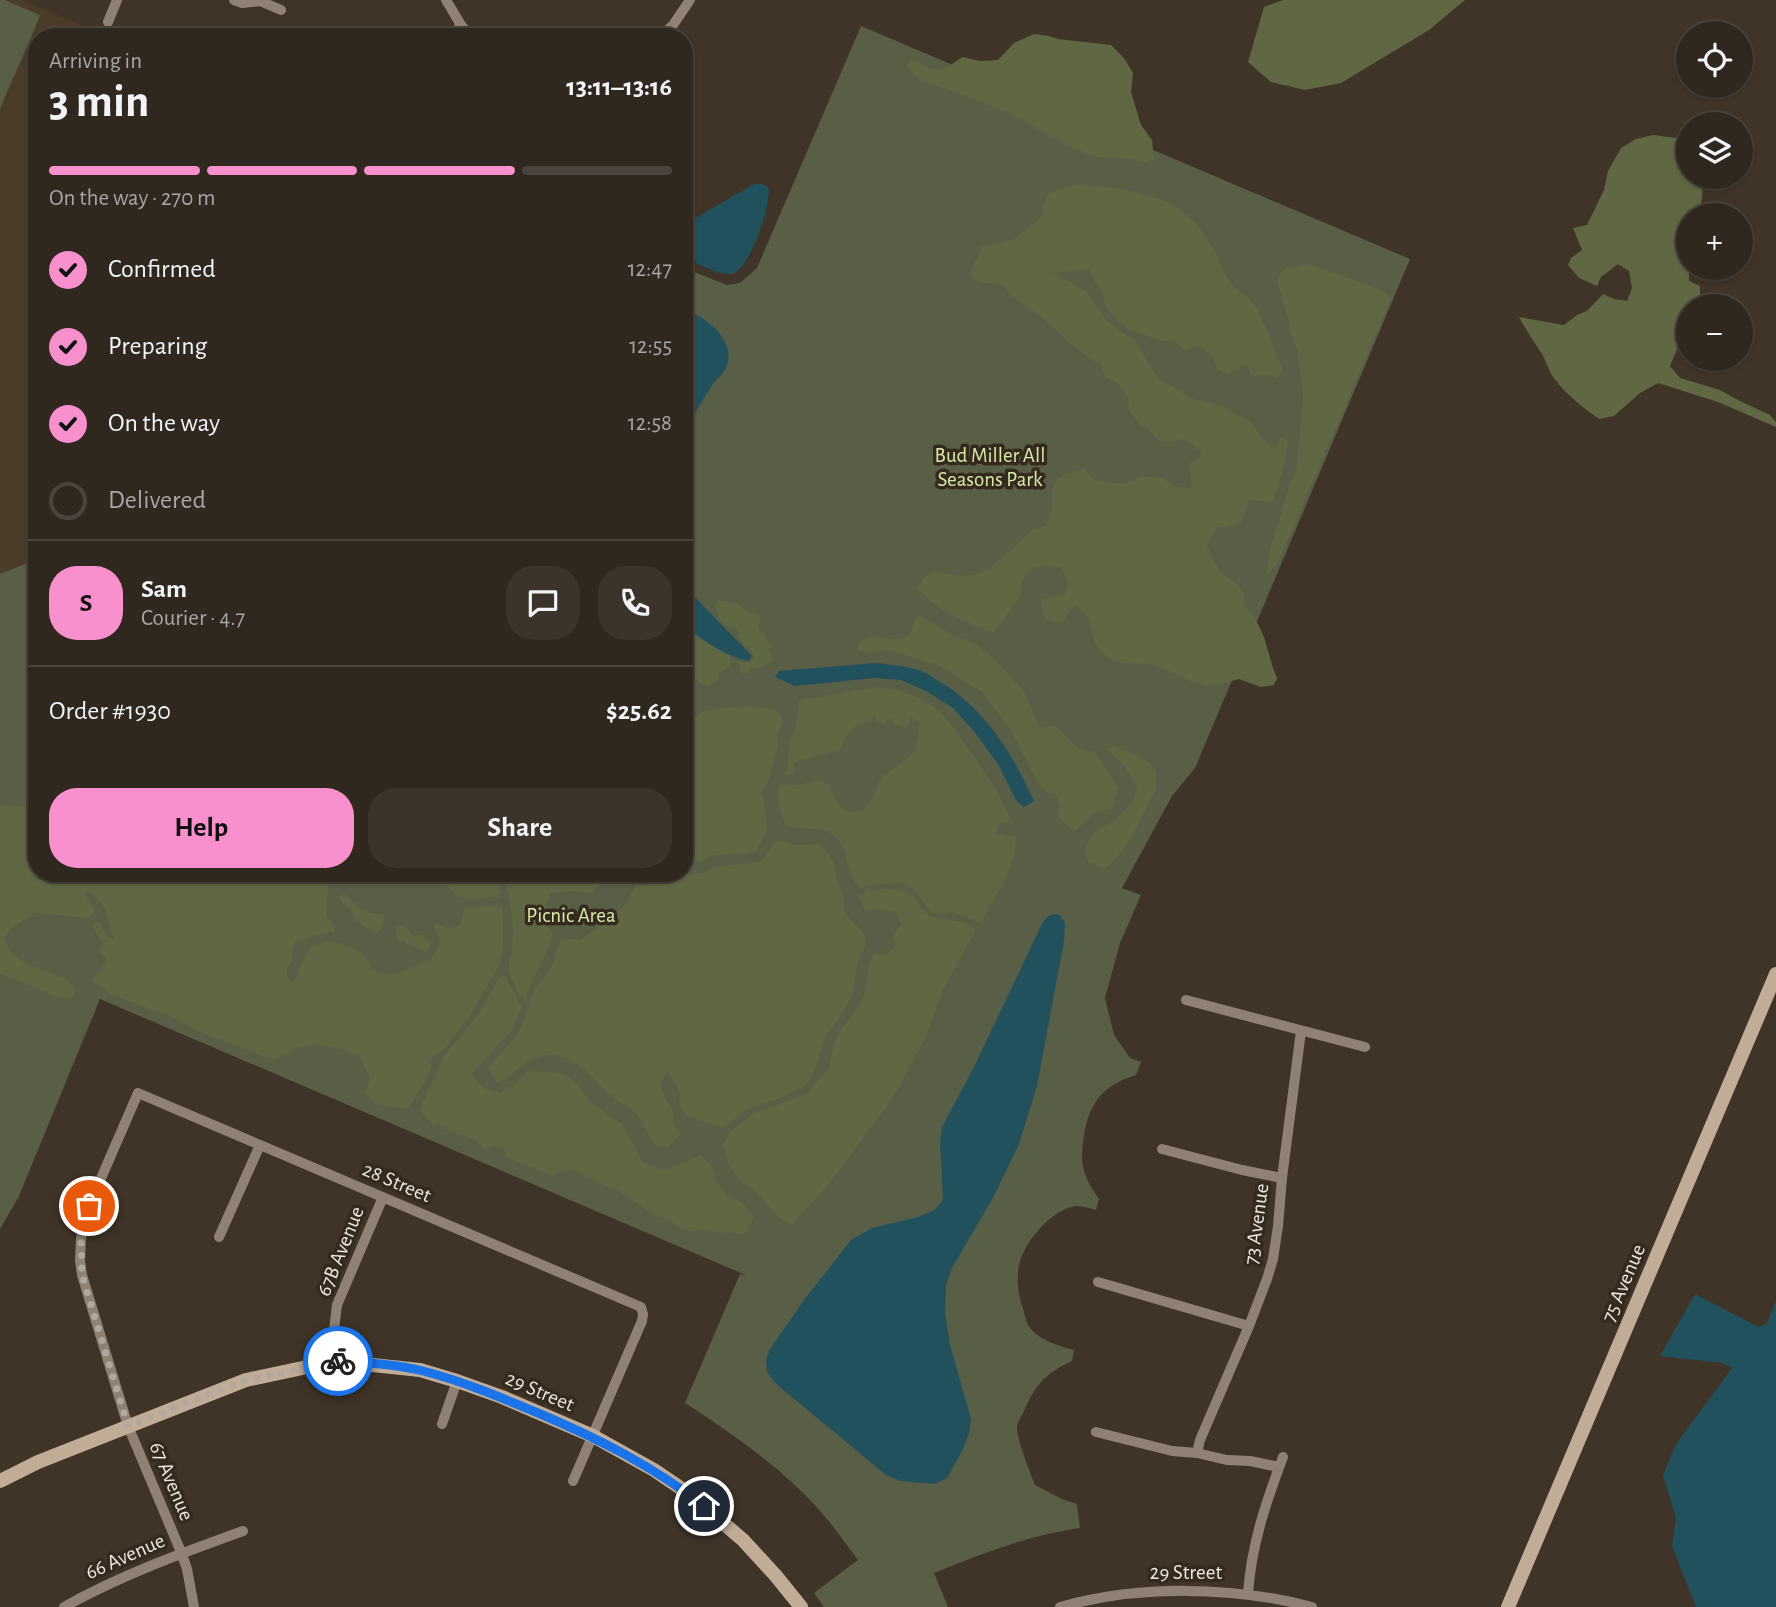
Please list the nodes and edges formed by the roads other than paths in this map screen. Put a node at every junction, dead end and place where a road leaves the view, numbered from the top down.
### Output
1 (117, 0) edge
2 (234, 0) edge
3 (260, 0) edge
4 (446, 0) edge
5 (690, 0) edge
6 (281, 10) dead end
7 (108, 22) dead end
8 (461, 25) junction
9 (458, 28) edge
10 (464, 28) edge
11 (670, 28) edge
12 (1776, 974) edge
13 (1186, 1000) dead end
14 (1301, 1031) junction
15 (1364, 1047) dead end
16 (138, 1093) joint
17 (260, 1145) junction
18 (1162, 1149) dead end
19 (1282, 1178) junction
20 (383, 1197) junction
21 (219, 1237) dead end
22 (1098, 1282) dead end
23 (1249, 1326) junction
24 (335, 1361) junction
25 (457, 1381) junction
26 (442, 1424) dead end
27 (128, 1426) junction
28 (1096, 1432) dead end
29 (593, 1436) junction
30 (1197, 1453) junction
31 (0, 1480) edge
32 (573, 1481) dead end
33 (243, 1531) dead end
34 (181, 1552) junction
35 (1248, 1594) junction
36 (64, 1607) edge
37 (194, 1607) edge
38 (802, 1607) edge
39 (1060, 1607) edge
40 (1312, 1607) edge
41 (1508, 1607) edge

1 - 7 street
2 - 3 street
3 - 6 street
4 - 8 street
5 - 11 street
8 - 9 street
8 - 10 street
12 - 41 street, 75 Avenue
13 - 14 street
14 - 15 street
14 - 19 street, 73 Avenue
16 - 17 street, 28 Street
16 - 27 street, 67 Avenue
17 - 20 street, 28 Street
17 - 21 street
18 - 19 street
19 - 23 street, 73 Avenue
20 - 24 street, 67B Avenue
20 - 29 street, 28 Street
22 - 23 street
23 - 30 street, 73 Avenue
24 - 25 street, 29 Street
24 - 27 street, 29 Street
25 - 26 street
25 - 29 street, 29 Street
27 - 31 street, 29 Street
27 - 34 street, 67 Avenue
28 - 30 street
29 - 32 street
29 - 38 street, 29 Street
30 - 35 street
33 - 34 street, 66 Avenue
34 - 36 street, 66 Avenue
34 - 37 street, 67 Avenue
35 - 39 street, 29 Street
35 - 40 street, 29 Street

